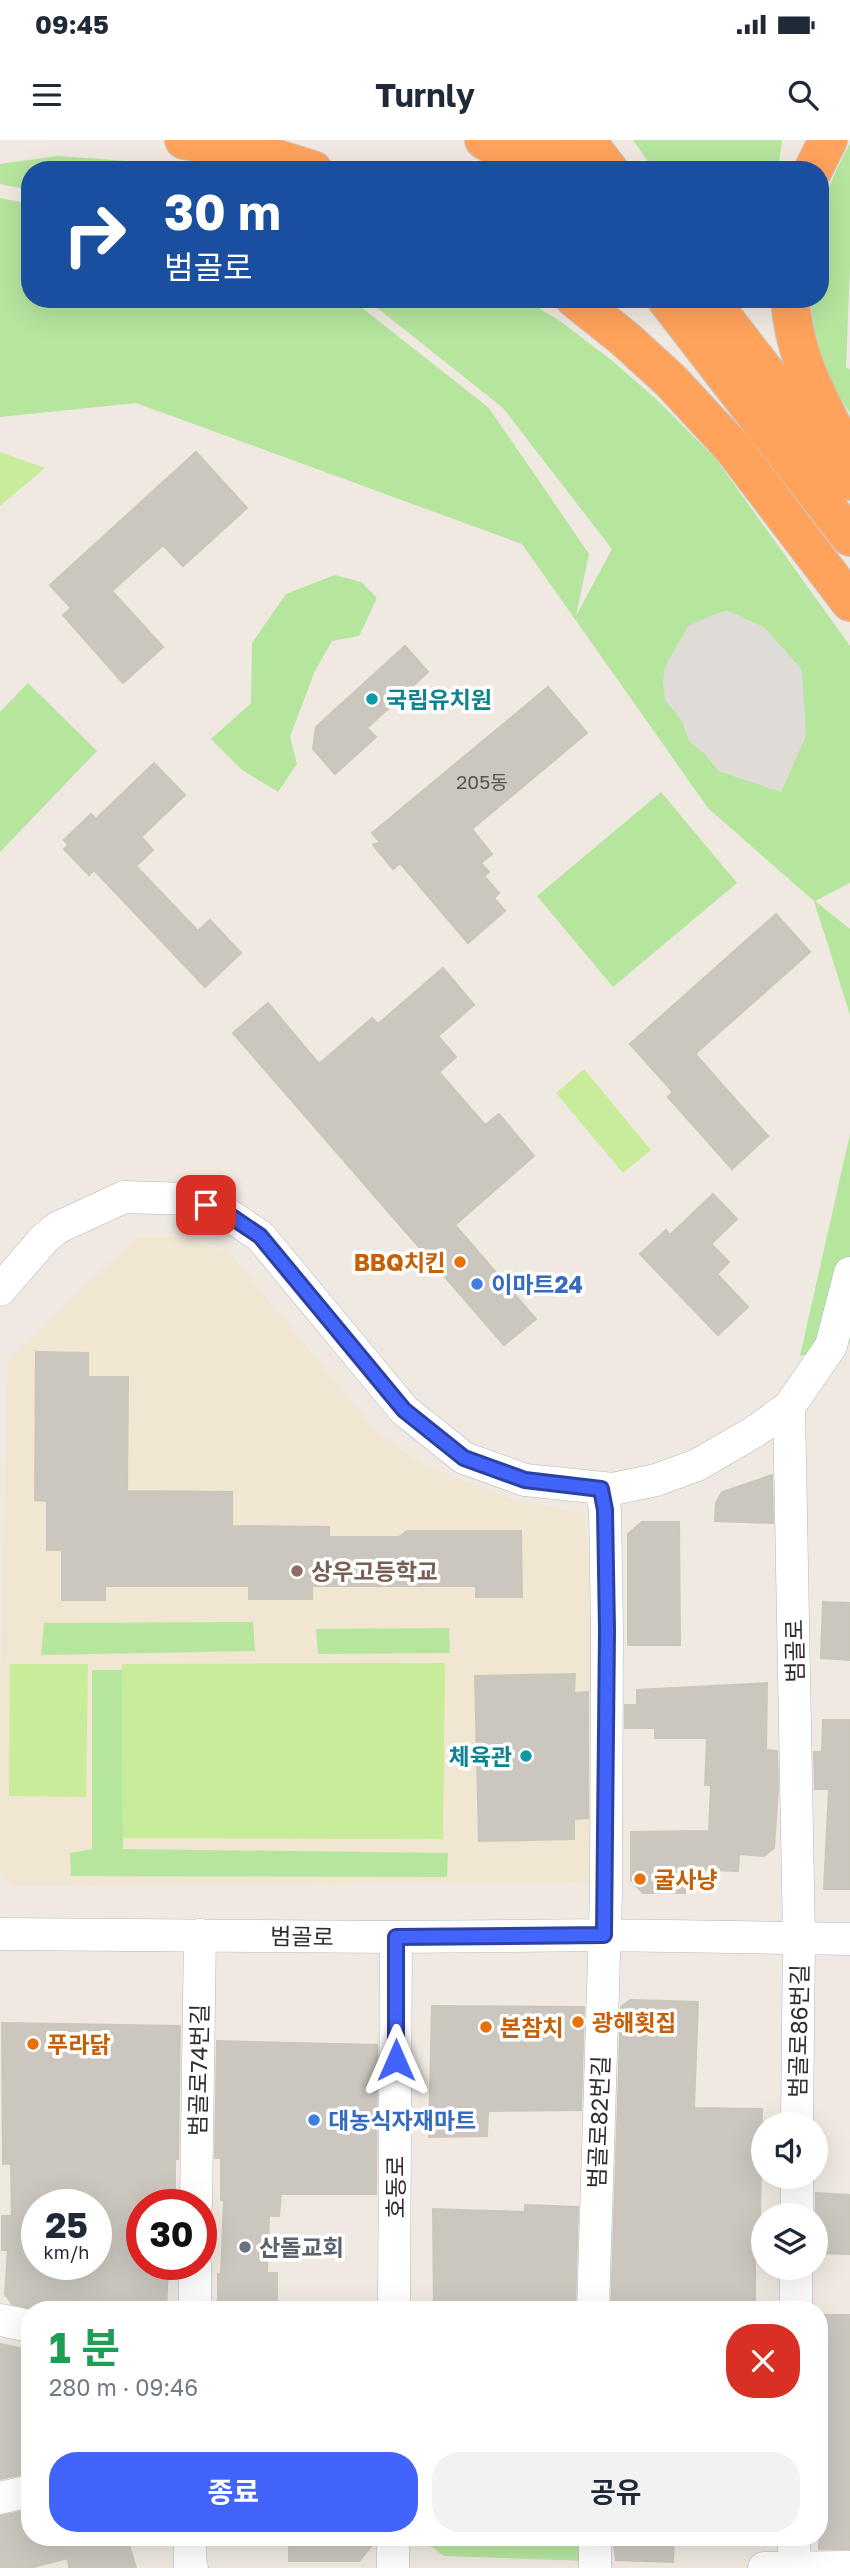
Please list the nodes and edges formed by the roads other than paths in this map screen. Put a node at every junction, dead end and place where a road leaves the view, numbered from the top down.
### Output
1 (184, 140) edge
2 (484, 140) edge
3 (542, 140) edge
4 (586, 140) edge
5 (828, 140) edge
6 (284, 161) edge
7 (518, 161) edge
8 (558, 161) edge
9 (602, 161) edge
10 (818, 161) edge
11 (586, 308) edge
12 (673, 308) edge
13 (716, 308) edge
14 (791, 308) edge
15 (850, 462) edge
16 (850, 481) edge
17 (850, 537) edge
18 (850, 602) edge
19 (850, 1273) edge
20 (0, 1290) edge
21 (789, 1407) junction
22 (601, 1489) junction
23 (0, 1934) edge
24 (200, 1935) junction
25 (604, 1935) junction
26 (396, 1937) junction
27 (799, 1938) junction
28 (850, 1939) edge
29 (797, 2112) edge
30 (196, 2189) edge
31 (195, 2280) edge
32 (796, 2280) edge
33 (195, 2301) edge
34 (394, 2301) edge
35 (593, 2301) edge
36 (796, 2301) edge
37 (0, 2320) edge
38 (21, 2324) edge
39 (21, 2493) edge
40 (0, 2498) edge
41 (190, 2546) edge
42 (393, 2546) edge
43 (595, 2546) edge
44 (786, 2560) edge
45 (850, 2567) edge
46 (191, 2568) edge
47 (393, 2568) edge
48 (595, 2568) edge

1 - 6 highway
2 - 7 highway
3 - 8 highway
4 - 9 highway
5 - 10 highway
11 - 18 highway
12 - 17 highway
13 - 16 highway
14 - 15 highway
19 - 21 street
20 - 22 street
21 - 22 street
21 - 27 street, 범골로
22 - 25 street
23 - 24 street, 범골로
24 - 26 street, 범골로
24 - 30 street, 범골로74번길
25 - 26 street, 범골로
25 - 27 street, 범골로
25 - 35 street, 범골로82번길
26 - 34 street, 호동로
27 - 28 street, 범골로
27 - 29 street, 범골로86번길
31 - 33 street
32 - 36 street
37 - 38 street
39 - 40 street
41 - 46 street
42 - 47 street
43 - 48 street
44 - 45 street

